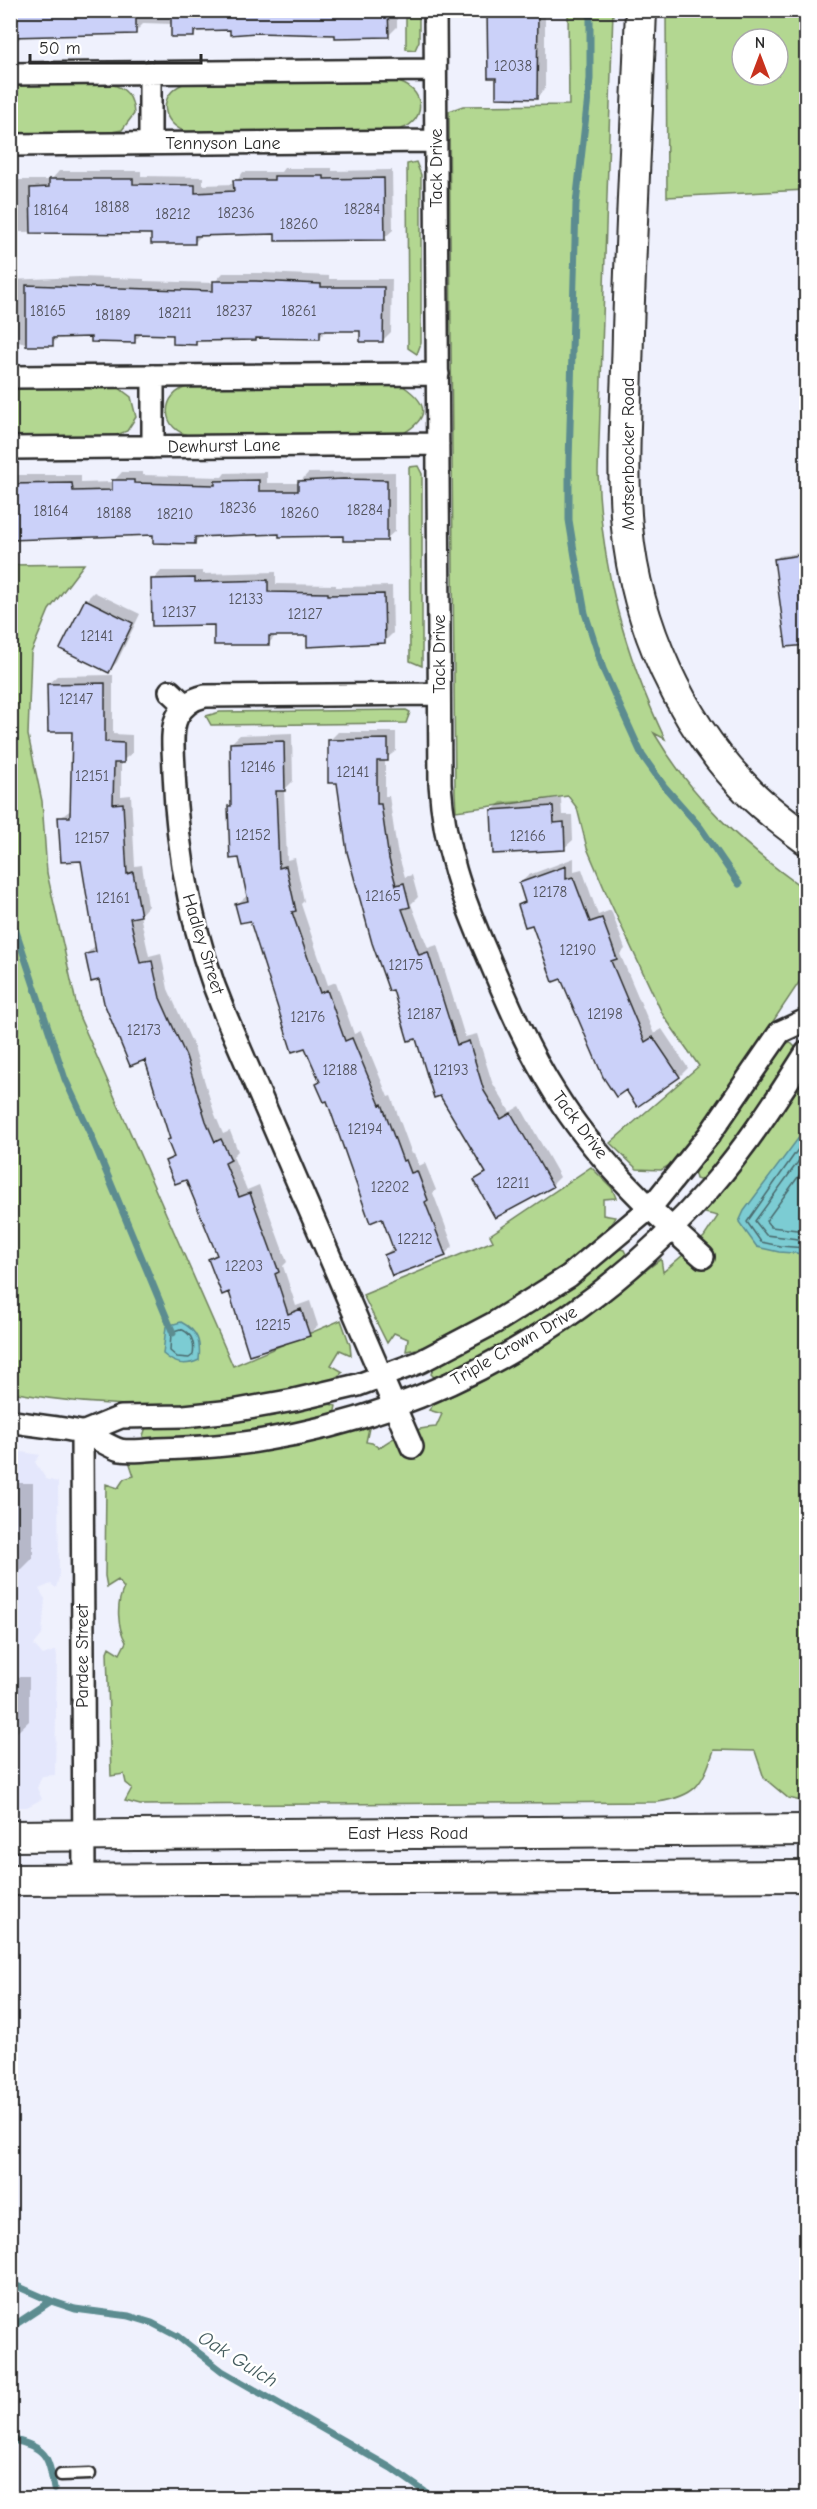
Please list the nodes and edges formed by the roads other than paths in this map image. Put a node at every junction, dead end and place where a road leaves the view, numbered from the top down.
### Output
1 (435, 10) edge
2 (641, 10) edge
3 (435, 70) junction
4 (150, 72) junction
5 (10, 74) edge
6 (436, 141) junction
7 (150, 143) junction
8 (10, 145) edge
9 (438, 374) junction
10 (153, 376) junction
11 (10, 377) edge
12 (438, 444) junction
13 (153, 447) junction
14 (10, 448) edge
15 (439, 694) junction
16 (807, 839) edge
17 (807, 1020) edge
18 (807, 1053) edge
19 (651, 1207) junction
20 (672, 1229) junction
21 (703, 1257) dead end
22 (382, 1376) junction
23 (395, 1406) junction
24 (10, 1421) edge
25 (82, 1432) junction
26 (412, 1447) dead end
27 (807, 1830) edge
28 (10, 1836) edge
29 (83, 1836) junction
30 (807, 1876) edge
31 (10, 1880) edge
32 (84, 1880) junction
33 (90, 2474) dead end
34 (61, 2475) dead end

1 - 3 street, Tack Drive
2 - 16 main road, Motsenbocker Road
3 - 4 street
3 - 6 street, Tack Drive
4 - 5 street
4 - 7 street
6 - 7 street, Tennyson Lane
6 - 9 street, Tack Drive
7 - 8 street, Tennyson Lane
9 - 10 street
9 - 12 street, Tack Drive
10 - 11 street
10 - 13 street
12 - 13 street, Dewhurst Lane
12 - 15 street, Tack Drive
13 - 14 street, Dewhurst Lane
15 - 19 street, Tack Drive
15 - 22 street, Hadley Street
17 - 19 street, Triple Crown Drive
18 - 20 street, Triple Crown Drive
19 - 20 street, Tack Drive
19 - 22 street, Triple Crown Drive
20 - 21 street, Tack Drive
20 - 23 street, Triple Crown Drive
22 - 23 street, Hadley Street
22 - 25 street, Triple Crown Drive
23 - 25 street, Triple Crown Drive
23 - 26 street, Hadley Street
24 - 25 street, Triple Crown Drive
25 - 29 street, Pardee Street
27 - 29 main road, East Hess Road
28 - 29 main road, East Hess Road
29 - 32 street, Pardee Street
30 - 32 main road
31 - 32 main road
33 - 34 lane

